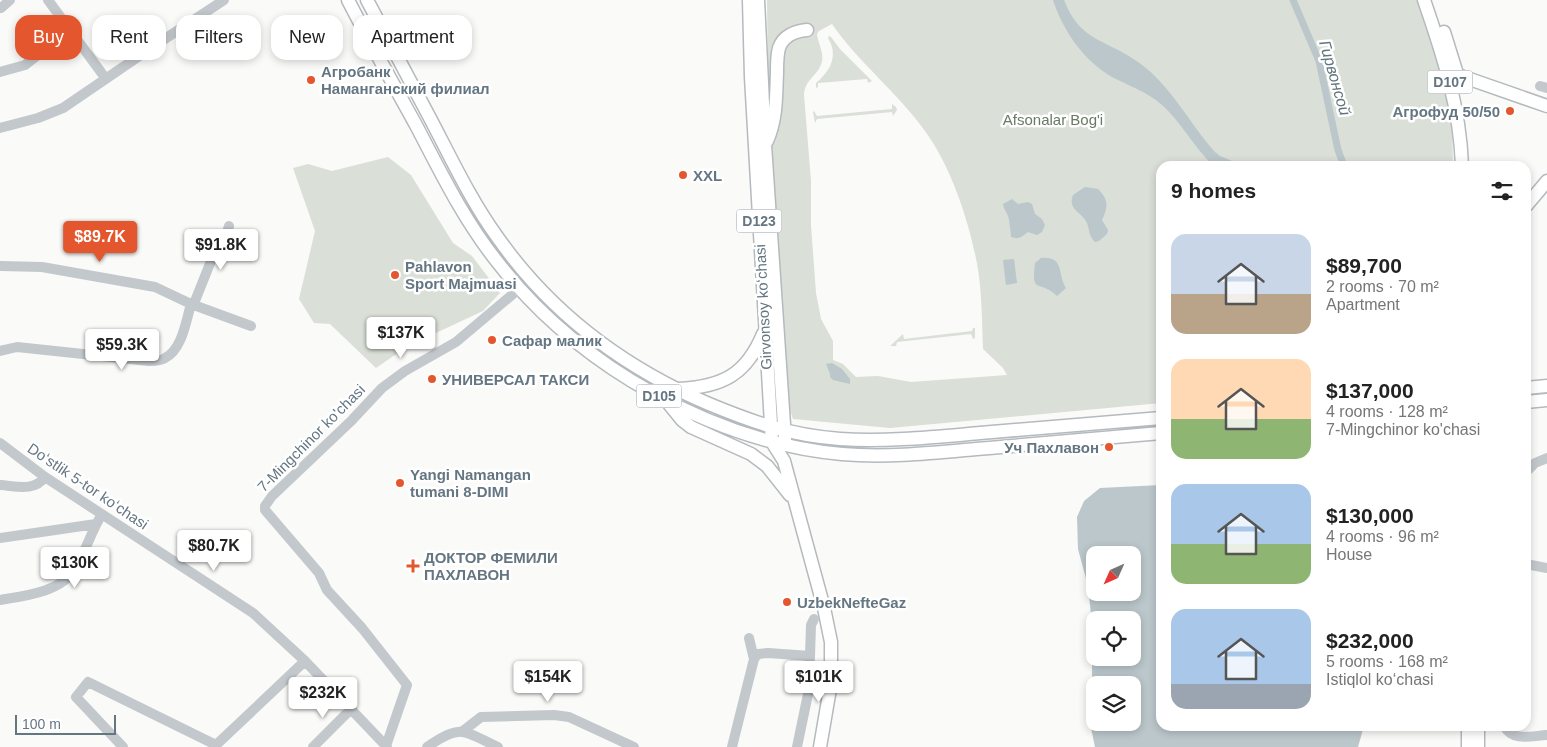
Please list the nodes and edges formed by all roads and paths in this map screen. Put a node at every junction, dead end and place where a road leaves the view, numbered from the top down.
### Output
1 (10, 0) edge
2 (48, 0) edge
3 (224, 0) edge
4 (348, 0) edge
5 (366, 0) edge
6 (749, 0) edge
7 (758, 0) edge
8 (1424, 0) edge
9 (1433, 0) edge
10 (1, 8) edge
11 (59, 15) edge
12 (806, 30) dead end
13 (82, 46) edge
14 (31, 60) edge
15 (0, 72) edge
16 (1453, 75) junction
17 (106, 79) junction
18 (1547, 106) edge
19 (430, 118) junction
20 (416, 126) junction
21 (0, 128) edge
22 (765, 145) junction
23 (1462, 161) edge
24 (1470, 161) edge
25 (1545, 186) edge
26 (1531, 201) edge
27 (229, 226) dead end
28 (0, 266) edge
29 (519, 289) junction
30 (192, 304) junction
31 (251, 326) dead end
32 (764, 331) junction
33 (0, 351) edge
34 (1547, 386) edge
35 (1531, 388) edge
36 (674, 389) junction
37 (666, 400) junction
38 (1547, 400) edge
39 (1531, 402) edge
40 (1156, 418) edge
41 (771, 428) junction
42 (784, 431) junction
43 (1156, 434) edge
44 (772, 442) junction
45 (0, 443) edge
46 (785, 445) junction
47 (1547, 458) edge
48 (784, 461) junction
49 (1531, 467) edge
50 (45, 477) junction
51 (0, 485) edge
52 (795, 501) junction
53 (102, 514) junction
54 (96, 524) junction
55 (0, 538) edge
56 (1531, 565) edge
57 (1547, 568) edge
58 (0, 600) edge
59 (814, 618) dead end
60 (749, 638) dead end
61 (810, 656) junction
62 (754, 659) junction
63 (305, 661) junction
64 (351, 709) junction
65 (463, 731) junction
66 (1468, 731) edge
67 (1478, 731) edge
68 (1508, 731) edge
69 (1547, 735) edge
70 (215, 746) edge
71 (386, 746) edge
72 (123, 747) edge
73 (313, 747) edge
74 (428, 747) edge
75 (498, 747) edge
76 (634, 747) edge
77 (732, 747) edge
78 (797, 747) edge
79 (820, 747) edge
80 (1468, 747) edge
81 (1478, 747) edge

1 - 10 street
2 - 11 street
3 - 17 street
4 - 20 main road, D105
5 - 19 main road, D105
6 - 32 main road, Girvonsoy koʻchasi / D123
7 - 22 main road, Girvonsoy koʻchasi / D123
8 - 16 main road, D107
9 - 16 main road, D107
12 - 22 main road
13 - 17 street
14 - 15 street
16 - 18 main road
16 - 23 main road, D107
16 - 24 main road, D107
17 - 21 street
19 - 20 main road
19 - 36 main road, D105
20 - 29 main road, D105
22 - 42 main road, Girvonsoy koʻchasi / D123
25 - 26 main road
27 - 30 street
28 - 30 street
29 - 37 main road, D105
29 - 71 street, 7-Mingchinor ko'chasi
30 - 31 street
30 - 33 street
32 - 36 main road
32 - 41 main road, Girvonsoy koʻchasi / D123
34 - 35 main road
36 - 41 main road, D105
37 - 44 main road, D105
37 - 52 main road
38 - 39 main road
40 - 42 main road, D105
41 - 42 main road, D105
41 - 44 main road, Girvonsoy koʻchasi / D123
42 - 46 main road, D123
43 - 46 main road, D105
44 - 46 main road, D105
44 - 48 main road, Girvonsoy koʻchasi / D123
45 - 50 street, Doʻstlik 5-tor koʻchasi
46 - 48 main road, Girvonsoy koʻchasi / D123
47 - 49 street
48 - 52 main road, Girvonsoy koʻchasi / D123
50 - 51 street
50 - 53 street, Doʻstlik 5-tor koʻchasi
52 - 79 main road, Girvonsoy koʻchasi / D123
53 - 54 street
53 - 63 street, Doʻstlik 5-tor koʻchasi
54 - 55 street
54 - 58 street
56 - 57 street
59 - 61 street
60 - 62 street
61 - 62 street
61 - 78 street
62 - 77 street
63 - 64 street, Doʻstlik 5-tor koʻchasi
63 - 70 street
64 - 71 street, Doʻstlik 5-tor koʻchasi
64 - 73 street
65 - 74 street
65 - 75 street
65 - 76 street
66 - 80 main road
67 - 81 main road
68 - 69 street
70 - 72 street

